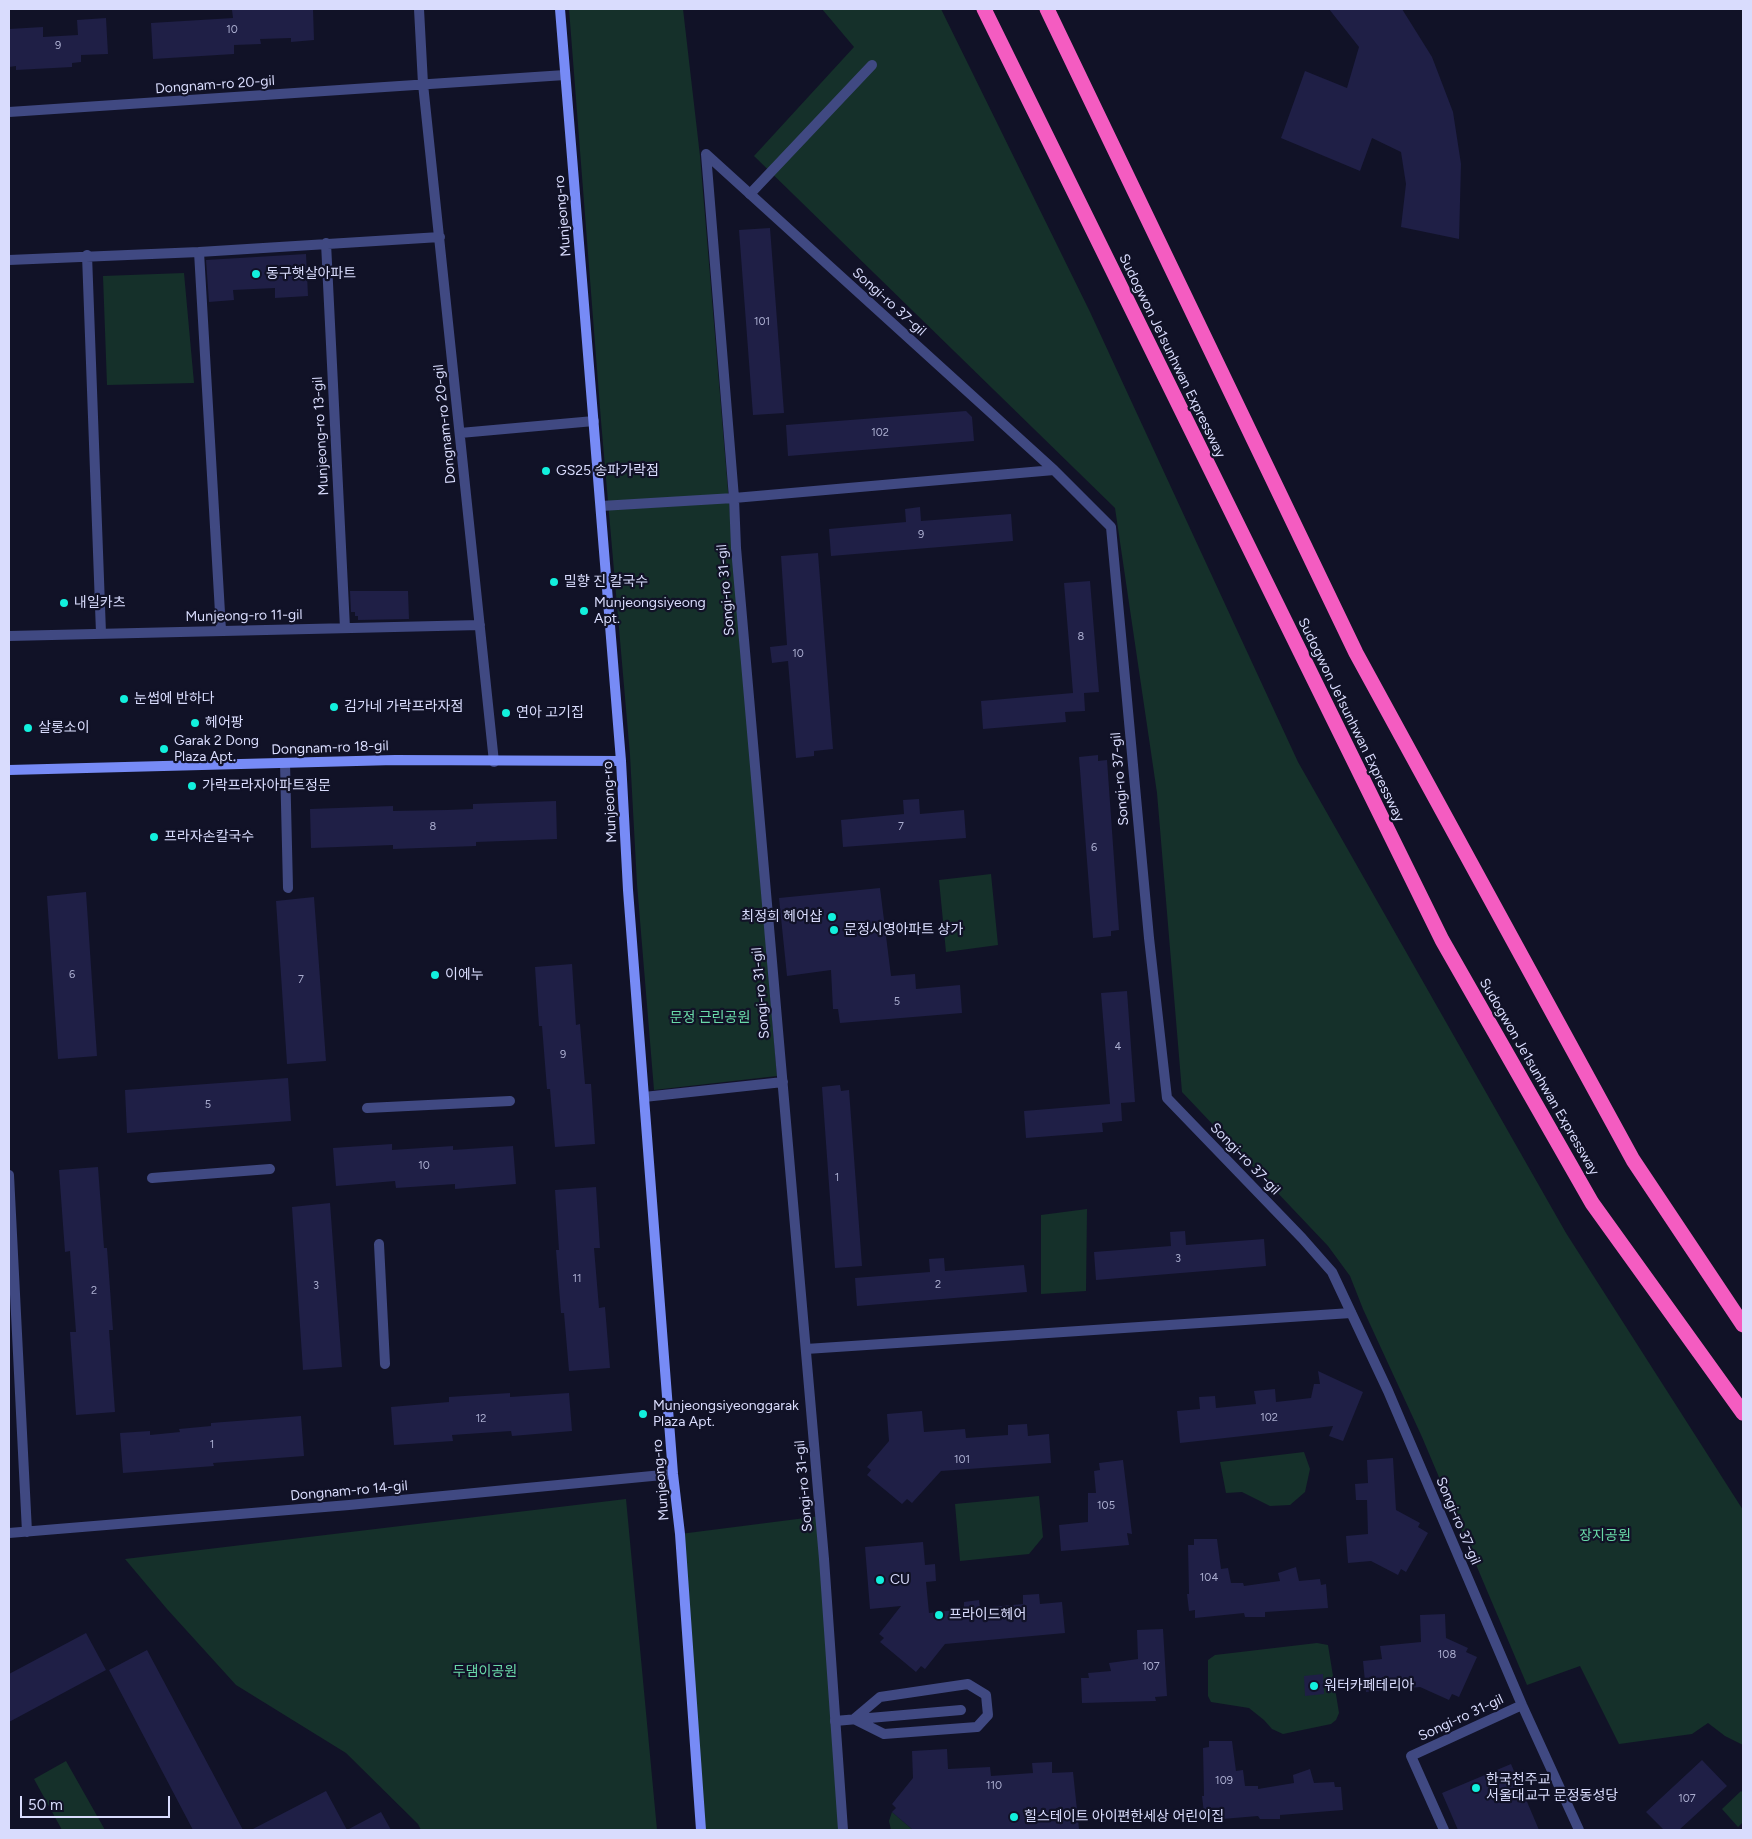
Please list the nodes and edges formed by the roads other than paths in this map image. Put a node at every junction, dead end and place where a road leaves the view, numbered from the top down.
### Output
1 (419, 9) edge
2 (560, 9) edge
3 (984, 9) edge
4 (1048, 9) edge
5 (872, 65) dead end
6 (565, 75) junction
7 (423, 84) junction
8 (9, 112) edge
9 (706, 154) joint
10 (750, 194) junction
11 (440, 237) junction
12 (326, 243) junction
13 (199, 252) junction
14 (87, 255) junction
15 (9, 260) edge
16 (594, 421) junction
17 (460, 433) junction
18 (1054, 470) junction
19 (734, 498) junction
20 (600, 506) junction
21 (480, 624) junction
22 (345, 628) junction
23 (221, 630) junction
24 (102, 633) junction
25 (9, 636) edge
26 (621, 761) junction
27 (494, 762) junction
28 (285, 763) junction
29 (9, 770) edge
30 (288, 888) dead end
31 (783, 1082) junction
32 (644, 1097) junction
33 (510, 1100) dead end
34 (367, 1108) dead end
35 (270, 1169) dead end
36 (9, 1176) edge
37 (152, 1178) dead end
38 (10, 1215) edge
39 (379, 1244) dead end
40 (1351, 1313) junction
41 (1743, 1325) edge
42 (806, 1349) junction
43 (385, 1364) dead end
44 (1743, 1413) edge
45 (673, 1474) junction
46 (27, 1532) junction
47 (9, 1533) edge
48 (1522, 1705) junction
49 (961, 1710) dead end
50 (854, 1719) junction
51 (835, 1721) junction
52 (701, 1830) edge
53 (842, 1830) edge
54 (1444, 1830) edge
55 (1580, 1830) edge

1 - 7 street, Dongnam-ro 20-gil
2 - 6 street, Munjeong-ro
3 - 44 highway, Sudogwon Je1sunhwan Expressway
4 - 41 highway
5 - 10 street
6 - 7 street, Dongnam-ro 20-gil
6 - 16 street, Munjeong-ro
7 - 8 street, Dongnam-ro 20-gil
7 - 11 street, Dongnam-ro 20-gil
9 - 10 street, Songi-ro 37-gil
9 - 19 street, Songi-ro 31-gil
10 - 18 street, Songi-ro 37-gil
11 - 12 street
11 - 17 street, Dongnam-ro 20-gil
12 - 13 street
12 - 22 street, Munjeong-ro 13-gil
13 - 14 street
13 - 23 street
14 - 15 street
14 - 24 street
16 - 17 street
16 - 20 street, Munjeong-ro
17 - 21 street, Dongnam-ro 20-gil
18 - 19 street
18 - 40 street, Songi-ro 37-gil
19 - 20 street
19 - 31 street, Songi-ro 31-gil
20 - 26 street, Munjeong-ro
21 - 22 street, Munjeong-ro 11-gil
21 - 27 street, Dongnam-ro 20-gil
22 - 23 street, Munjeong-ro 11-gil
23 - 24 street, Munjeong-ro 11-gil
24 - 25 street, Munjeong-ro 11-gil
26 - 27 street, Dongnam-ro 18-gil
26 - 32 street, Munjeong-ro
27 - 28 street, Dongnam-ro 18-gil
28 - 29 street, Dongnam-ro 18-gil
28 - 30 street
31 - 32 street
31 - 42 street, Songi-ro 31-gil
32 - 45 street, Munjeong-ro
33 - 34 street
35 - 37 street
36 - 38 street
38 - 46 street
39 - 43 street
40 - 42 street
40 - 48 street, Songi-ro 37-gil
42 - 51 street, Songi-ro 31-gil
45 - 46 street, Dongnam-ro 14-gil
45 - 52 street, Munjeong-ro
46 - 47 street, Dongnam-ro 14-gil
48 - 54 street, Songi-ro 31-gil
48 - 55 street, Songi-ro 37-gil
49 - 50 street
50 - 50 street
50 - 51 street
51 - 53 street, Songi-ro 31-gil

